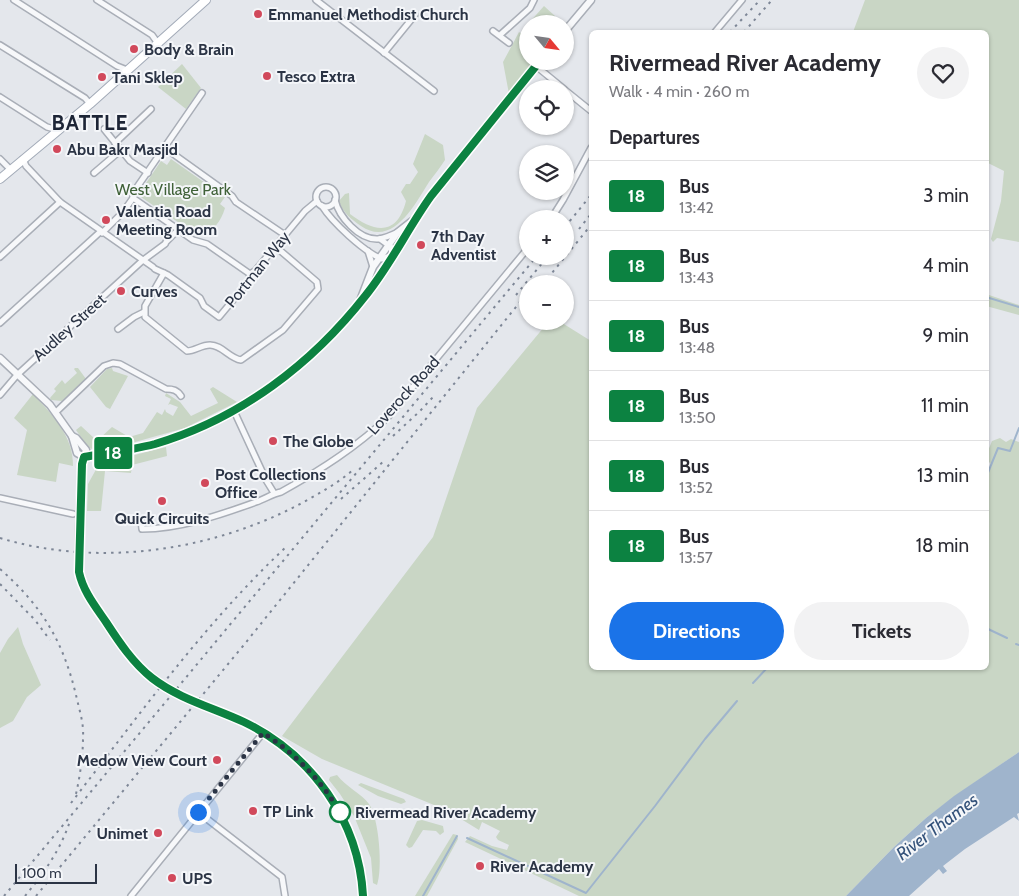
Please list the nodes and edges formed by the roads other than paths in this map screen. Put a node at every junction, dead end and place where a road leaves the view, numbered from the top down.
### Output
1 (14, 0) edge
2 (97, 0) edge
3 (206, 0) edge
4 (316, 0) edge
5 (591, 0) edge
6 (742, 0) edge
7 (533, 2) edge
8 (415, 15) dead end
9 (574, 20) edge
10 (717, 30) edge
11 (493, 31) dead end
12 (500, 35) junction
13 (157, 42) junction
14 (509, 43) dead end
15 (0, 44) edge
16 (384, 53) junction
17 (127, 70) junction
18 (533, 70) edge
19 (544, 70) edge
20 (555, 80) edge
21 (434, 92) dead end
22 (202, 93) dead end
23 (0, 97) edge
24 (574, 97) edge
25 (90, 104) junction
26 (151, 108) dead end
27 (589, 109) edge
28 (58, 130) junction
29 (104, 130) dead end
30 (115, 143) junction
31 (165, 148) junction
32 (121, 150) junction
33 (589, 152) edge
34 (0, 159) edge
35 (23, 160) junction
36 (11, 170) junction
37 (94, 173) dead end
38 (148, 173) junction
39 (0, 179) edge
40 (132, 198) junction
41 (335, 200) junction
42 (317, 201) junction
43 (60, 202) junction
44 (322, 206) junction
45 (557, 210) edge
46 (414, 219) junction
47 (179, 229) junction
48 (398, 232) junction
49 (101, 233) junction
50 (285, 235) junction
51 (380, 239) junction
52 (388, 245) junction
53 (276, 247) junction
54 (368, 251) junction
55 (392, 255) junction
56 (0, 257) edge
57 (380, 259) junction
58 (519, 259) edge
59 (142, 260) junction
60 (373, 267) junction
61 (164, 273) junction
62 (250, 274) junction
63 (358, 304) junction
64 (144, 312) junction
65 (0, 323) edge
66 (118, 328) dead end
67 (0, 358) edge
68 (17, 375) junction
69 (0, 395) edge
70 (181, 396) dead end
71 (234, 411) junction
72 (56, 412) junction
73 (84, 457) junction
74 (274, 493) junction
75 (0, 498) edge
76 (73, 514) dead end
77 (141, 519) dead end
78 (263, 733) junction
79 (198, 812) junction
80 (131, 896) edge
81 (285, 896) edge
82 (363, 896) edge

1 - 17 street
2 - 13 street
3 - 13 main road
4 - 16 street
5 - 9 street
6 - 10 street
7 - 12 street
8 - 16 street
11 - 12 street
12 - 14 street
13 - 17 main road
15 - 25 street
16 - 21 street
17 - 25 main road
18 - 46 street
19 - 20 street
22 - 31 street
23 - 28 street
24 - 27 street
25 - 28 main road
26 - 30 street
28 - 35 main road
29 - 30 street
30 - 32 street
31 - 38 street
31 - 50 street
32 - 37 street
32 - 38 street
33 - 45 street
34 - 36 street
35 - 36 main road
35 - 43 street
36 - 39 main road
38 - 40 street
40 - 47 street
40 - 49 street
41 - 42 street
41 - 44 street
41 - 51 street
42 - 44 street
42 - 50 street, Portman Way
43 - 49 street
43 - 56 street
44 - 54 street
46 - 48 street
46 - 55 street
47 - 59 street, Audley Street
47 - 62 street
48 - 51 street
48 - 52 street
49 - 59 street
49 - 65 street
50 - 53 street, Portman Way
51 - 52 street
52 - 55 street
52 - 57 street
53 - 62 street, Portman Way
53 - 64 street
54 - 57 street
54 - 60 street
55 - 57 street
55 - 63 street
57 - 60 street
58 - 74 street, Loverock Road
59 - 61 street
59 - 68 street, Audley Street
60 - 63 street
61 - 62 street, Portman Way
61 - 64 street
63 - 71 street
64 - 66 street
67 - 68 street
68 - 69 street, Audley Street
68 - 72 street
70 - 72 street
71 - 73 street
71 - 74 street
72 - 73 street
73 - 78 street
74 - 77 street, Loverock Road
75 - 76 street
78 - 79 street
78 - 82 street
79 - 80 street
79 - 81 street

